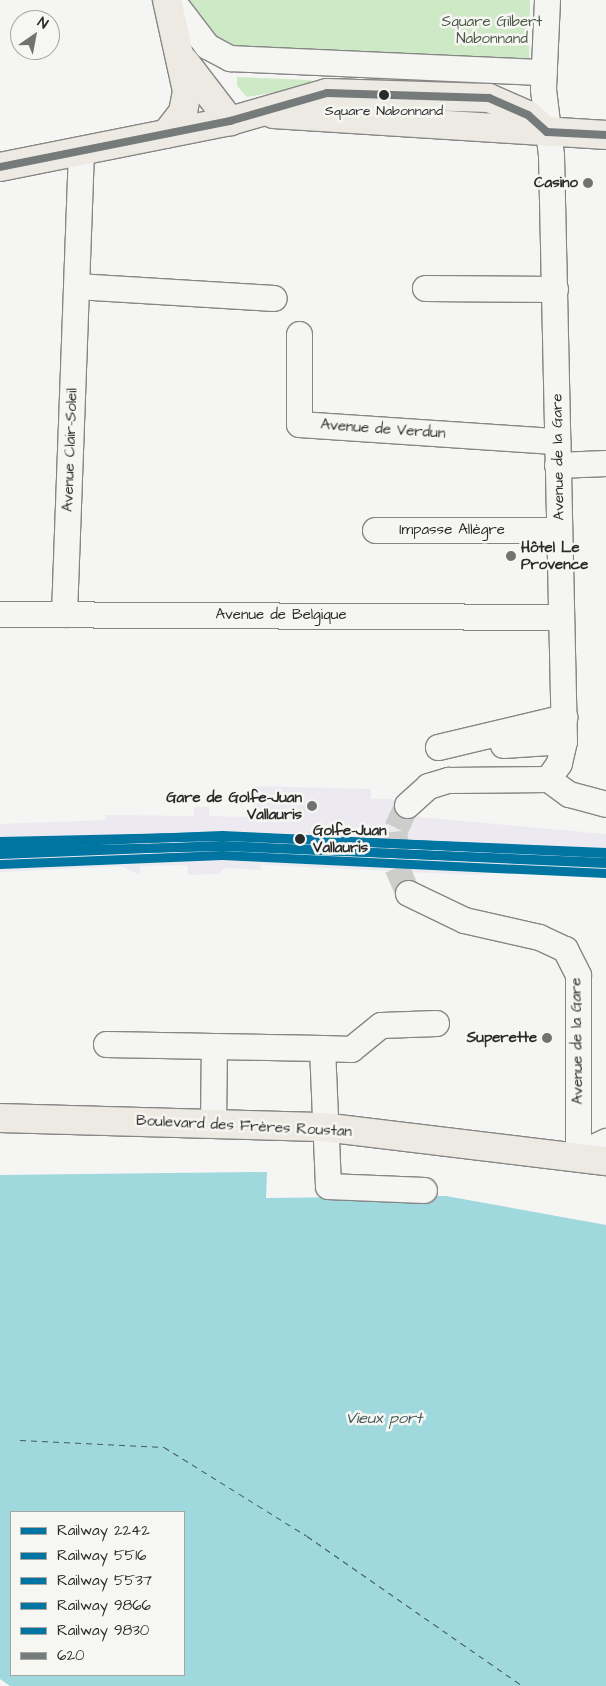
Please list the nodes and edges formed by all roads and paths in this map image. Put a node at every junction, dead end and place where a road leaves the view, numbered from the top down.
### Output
1 (167, 0) edge
2 (172, 0) edge
3 (547, 0) edge
4 (184, 61) junction
5 (544, 72) junction
6 (230, 121) junction
7 (547, 132) junction
8 (166, 134) junction
9 (606, 135) edge
10 (81, 151) junction
11 (0, 167) edge
12 (76, 286) junction
13 (425, 288) dead end
14 (555, 289) junction
15 (274, 298) dead end
16 (299, 334) dead end
17 (557, 453) junction
18 (606, 463) edge
19 (375, 530) dead end
20 (559, 530) junction
21 (0, 614) edge
22 (64, 614) junction
23 (561, 617) junction
24 (564, 717) junction
25 (564, 741) junction
26 (548, 779) junction
27 (606, 804) edge
28 (407, 805) tunnel mouth
29 (408, 893) tunnel mouth
30 (436, 1023) dead end
31 (106, 1044) dead end
32 (214, 1046) junction
33 (322, 1048) junction
34 (0, 1118) edge
35 (213, 1124) junction
36 (323, 1127) junction
37 (606, 1141) edge
38 (578, 1154) junction
39 (606, 1161) edge
40 (424, 1190) dead end

1 - 4 main road
2 - 5 street
3 - 5 street, Avenue de la Gare
4 - 6 main road
4 - 8 main road
5 - 7 street, Avenue de la Gare
6 - 7 main road
6 - 8 main road
7 - 9 main road
7 - 14 street, Avenue de la Gare
8 - 10 main road
10 - 11 main road
10 - 12 street, Avenue Clair-Soleil
12 - 15 street
12 - 22 street, Avenue Clair-Soleil
13 - 14 street
14 - 17 street, Avenue de la Gare
16 - 17 street, Avenue de Verdun
17 - 18 street, Avenue de Verdun
17 - 20 street, Avenue de la Gare
19 - 20 street, Impasse Allègre
20 - 23 street, Avenue de la Gare
21 - 22 street, Avenue de Belgique
22 - 23 street, Avenue de Belgique
23 - 24 street, Avenue de la Gare
24 - 25 street, Avenue de la Gare
24 - 25 street
25 - 26 street, Avenue de la Gare
26 - 27 street
26 - 28 street
29 - 38 street, Avenue de la Gare
30 - 33 street
31 - 32 street
32 - 33 street
32 - 35 street
33 - 36 street
34 - 35 main road, Boulevard des Frères Roustan
35 - 36 main road, Boulevard des Frères Roustan
36 - 38 main road, Boulevard des Frères Roustan
36 - 40 street
37 - 38 street
38 - 39 main road, Boulevard des Frères Roustan

